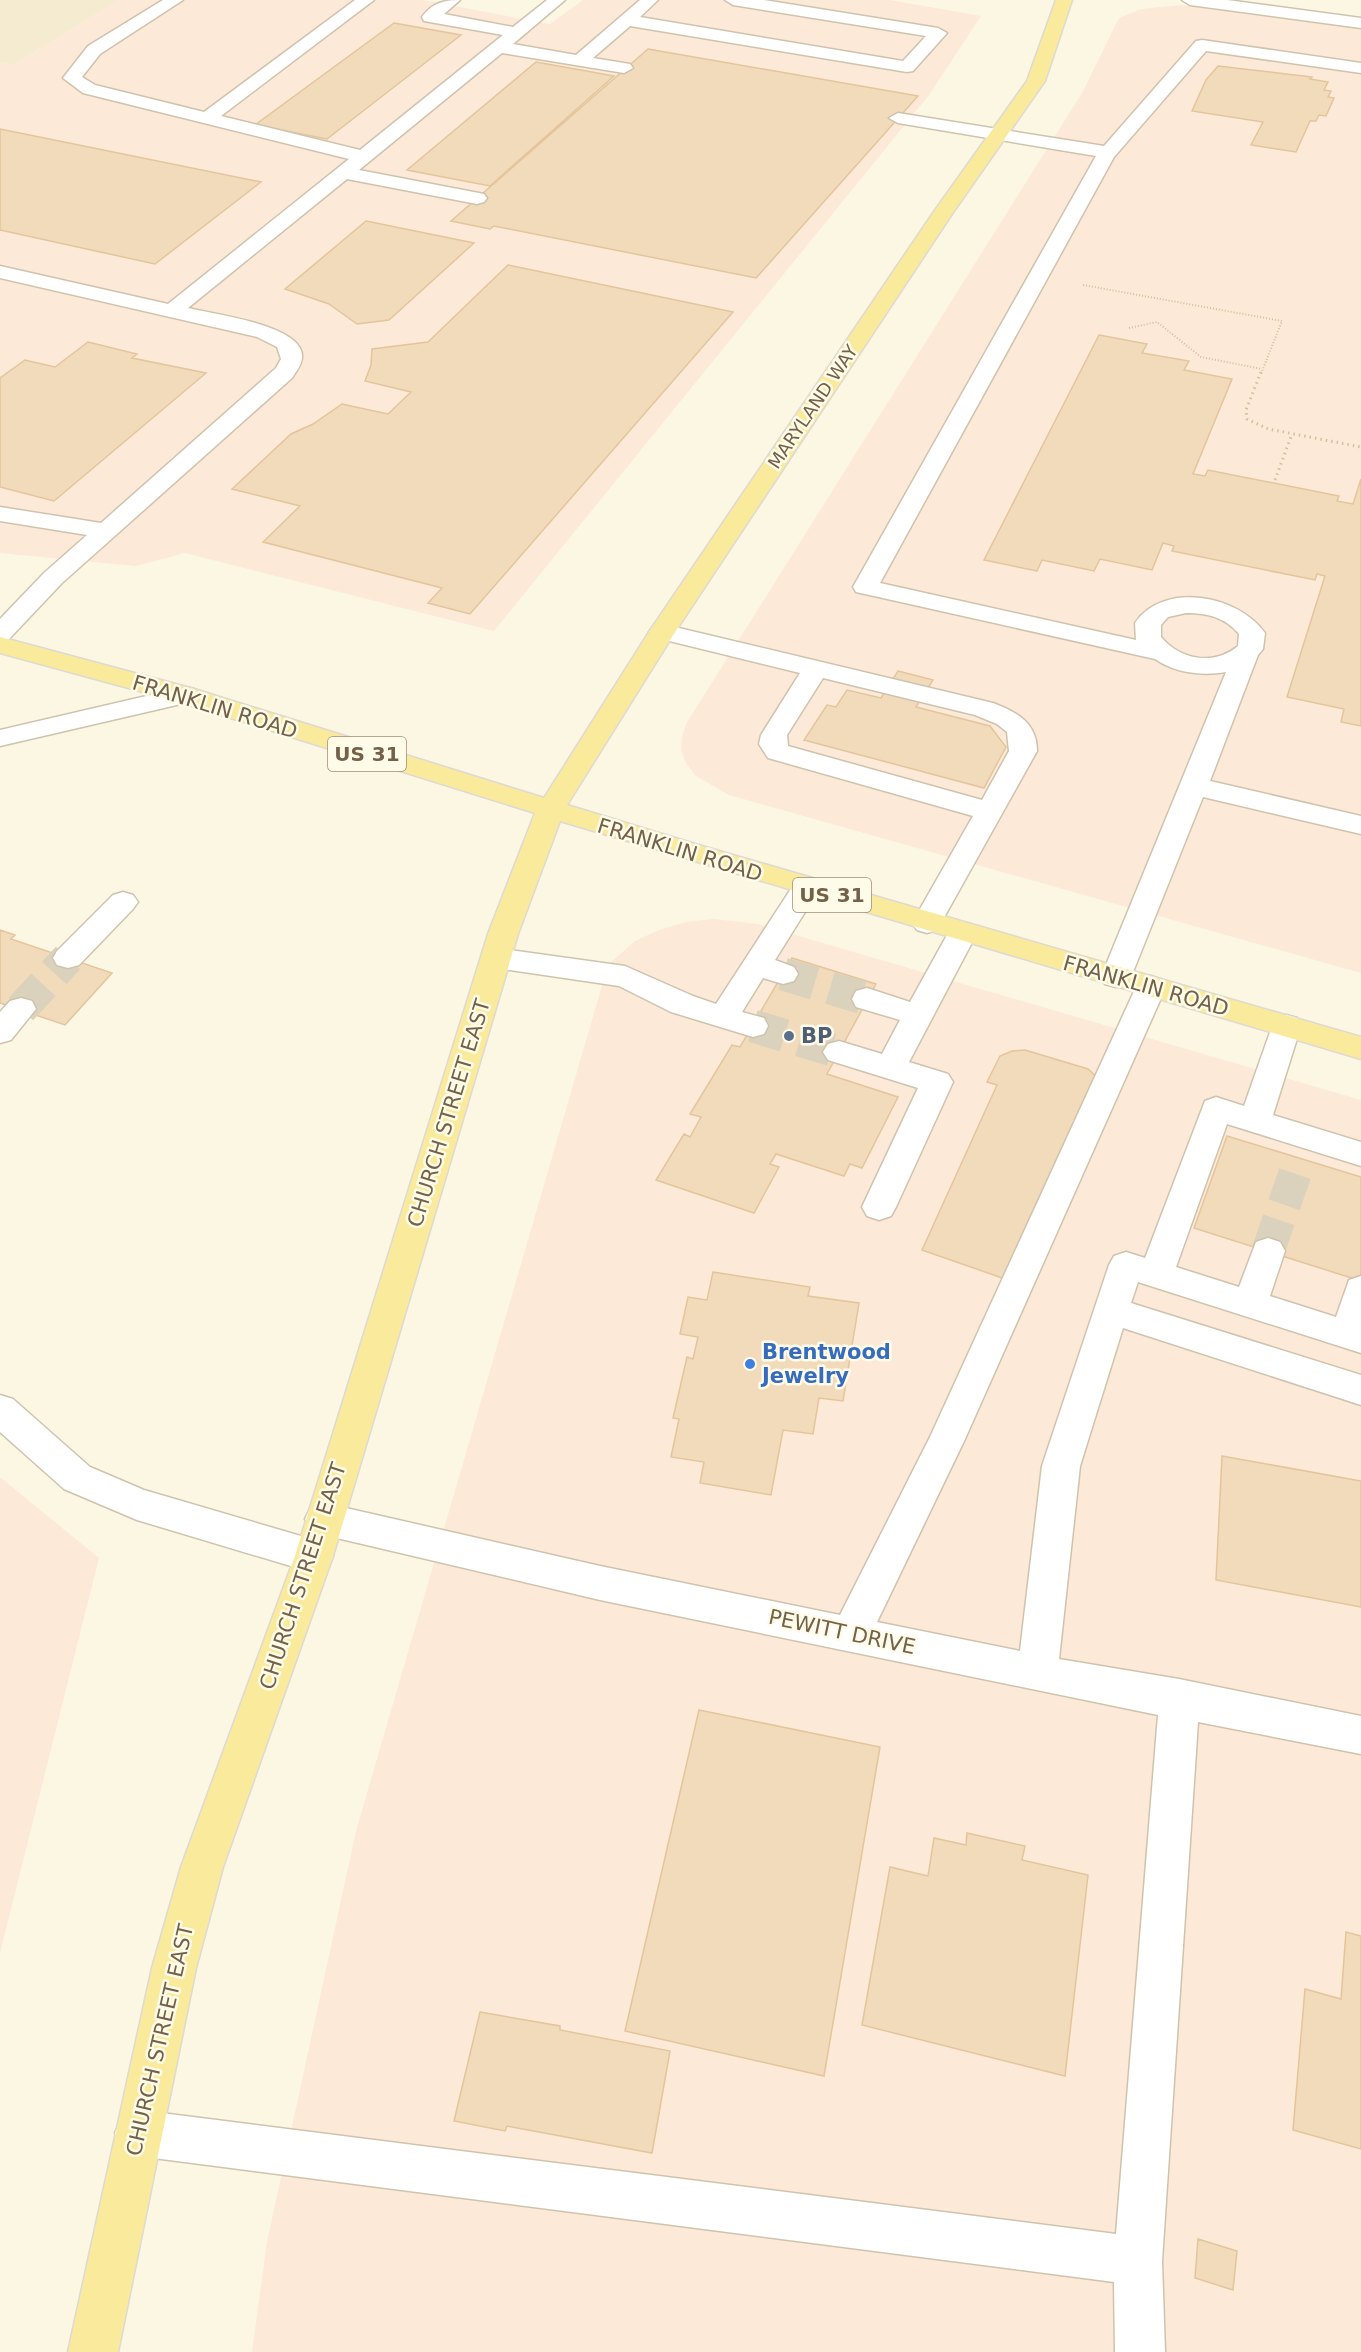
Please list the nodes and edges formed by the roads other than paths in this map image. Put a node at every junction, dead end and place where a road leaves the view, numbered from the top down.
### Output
1 (175, 0) edge
2 (366, 0) edge
3 (452, 0) edge
4 (557, 0) edge
5 (650, 0) edge
6 (732, 0) edge
7 (1064, 0) edge
8 (1190, 0) edge
9 (627, 20) junction
10 (1361, 23) edge
11 (517, 33) junction
12 (499, 47) junction
13 (580, 60) junction
14 (624, 68) dead end
15 (1361, 68) edge
16 (207, 118) junction
17 (898, 118) dead end
18 (999, 134) junction
19 (1108, 152) junction
20 (362, 156) junction
21 (341, 172) junction
22 (477, 198) dead end
23 (0, 272) edge
24 (172, 311) junction
25 (0, 514) edge
26 (104, 531) junction
27 (662, 632) junction
28 (0, 634) edge
29 (0, 645) edge
30 (1162, 653) junction
31 (1246, 653) junction
32 (816, 668) junction
33 (185, 695) junction
34 (0, 738) edge
35 (1194, 786) junction
36 (550, 810) junction
37 (988, 811) junction
38 (1361, 825) edge
39 (806, 888) junction
40 (123, 902) dead end
41 (927, 923) junction
42 (962, 933) junction
43 (69, 958) tunnel mouth
44 (496, 958) junction
45 (1116, 977) junction
46 (1151, 987) junction
47 (867, 999) tunnel mouth
48 (21, 1010) tunnel mouth
49 (918, 1015) junction
50 (723, 1017) junction
51 (753, 1026) tunnel mouth
52 (1286, 1026) junction
53 (0, 1032) edge
54 (1361, 1048) edge
55 (839, 1052) tunnel mouth
56 (890, 1068) junction
57 (1255, 1121) junction
58 (1361, 1154) edge
59 (879, 1207) dead end
60 (1268, 1251) tunnel mouth
61 (1155, 1275) junction
62 (1361, 1290) edge
63 (1250, 1304) junction
64 (1111, 1310) junction
65 (1354, 1337) edge
66 (1361, 1390) edge
67 (0, 1410) edge
68 (319, 1537) junction
69 (851, 1634) junction
70 (1036, 1672) junction
71 (1179, 1698) junction
72 (1361, 1735) edge
73 (138, 2133) junction
74 (1138, 2261) junction
75 (93, 2352) edge
76 (1140, 2352) edge

1 - 16 street
2 - 16 street
3 - 11 street
4 - 11 street
5 - 9 street
6 - 9 street
7 - 18 main road, MARYLAND WAY
8 - 10 street
9 - 13 street
11 - 12 street
12 - 13 street
12 - 20 street
13 - 14 street
15 - 19 street
16 - 20 street
17 - 18 street
18 - 19 street
18 - 27 main road, MARYLAND WAY
19 - 30 street
20 - 21 street
21 - 22 street
21 - 24 street
23 - 24 street
24 - 26 street
25 - 26 street
26 - 28 street
27 - 32 street
27 - 36 main road, MARYLAND WAY
29 - 33 main road, FRANKLIN ROAD / US 31
30 - 31 street
30 - 31 street
31 - 35 street
32 - 37 street
32 - 37 street
33 - 34 street
33 - 36 main road, FRANKLIN ROAD / US 31
35 - 38 street
35 - 45 street
36 - 39 main road, FRANKLIN ROAD / US 31
36 - 44 main road, CHURCH STREET EAST
37 - 41 street
39 - 41 main road, FRANKLIN ROAD / US 31
39 - 50 street
40 - 43 street
41 - 42 main road, FRANKLIN ROAD / US 31
42 - 45 main road, FRANKLIN ROAD / US 31
42 - 49 street
44 - 50 street
44 - 68 main road, CHURCH STREET EAST
45 - 46 main road, FRANKLIN ROAD / US 31
46 - 52 main road, FRANKLIN ROAD / US 31
46 - 69 street
47 - 49 street
48 - 53 street
49 - 56 street
50 - 51 street
52 - 54 main road, FRANKLIN ROAD / US 31
52 - 57 street
55 - 56 street
56 - 59 street
57 - 58 street
57 - 61 street
60 - 63 street
61 - 63 street
61 - 64 street
62 - 65 street
63 - 65 street
64 - 66 street
64 - 70 street
67 - 68 street, PEWITT DRIVE
68 - 69 street, PEWITT DRIVE
68 - 73 main road, CHURCH STREET EAST
69 - 70 street, PEWITT DRIVE
70 - 71 street, PEWITT DRIVE
71 - 72 street, PEWITT DRIVE
71 - 74 street
73 - 74 street
73 - 75 main road, CHURCH STREET EAST
74 - 76 street

